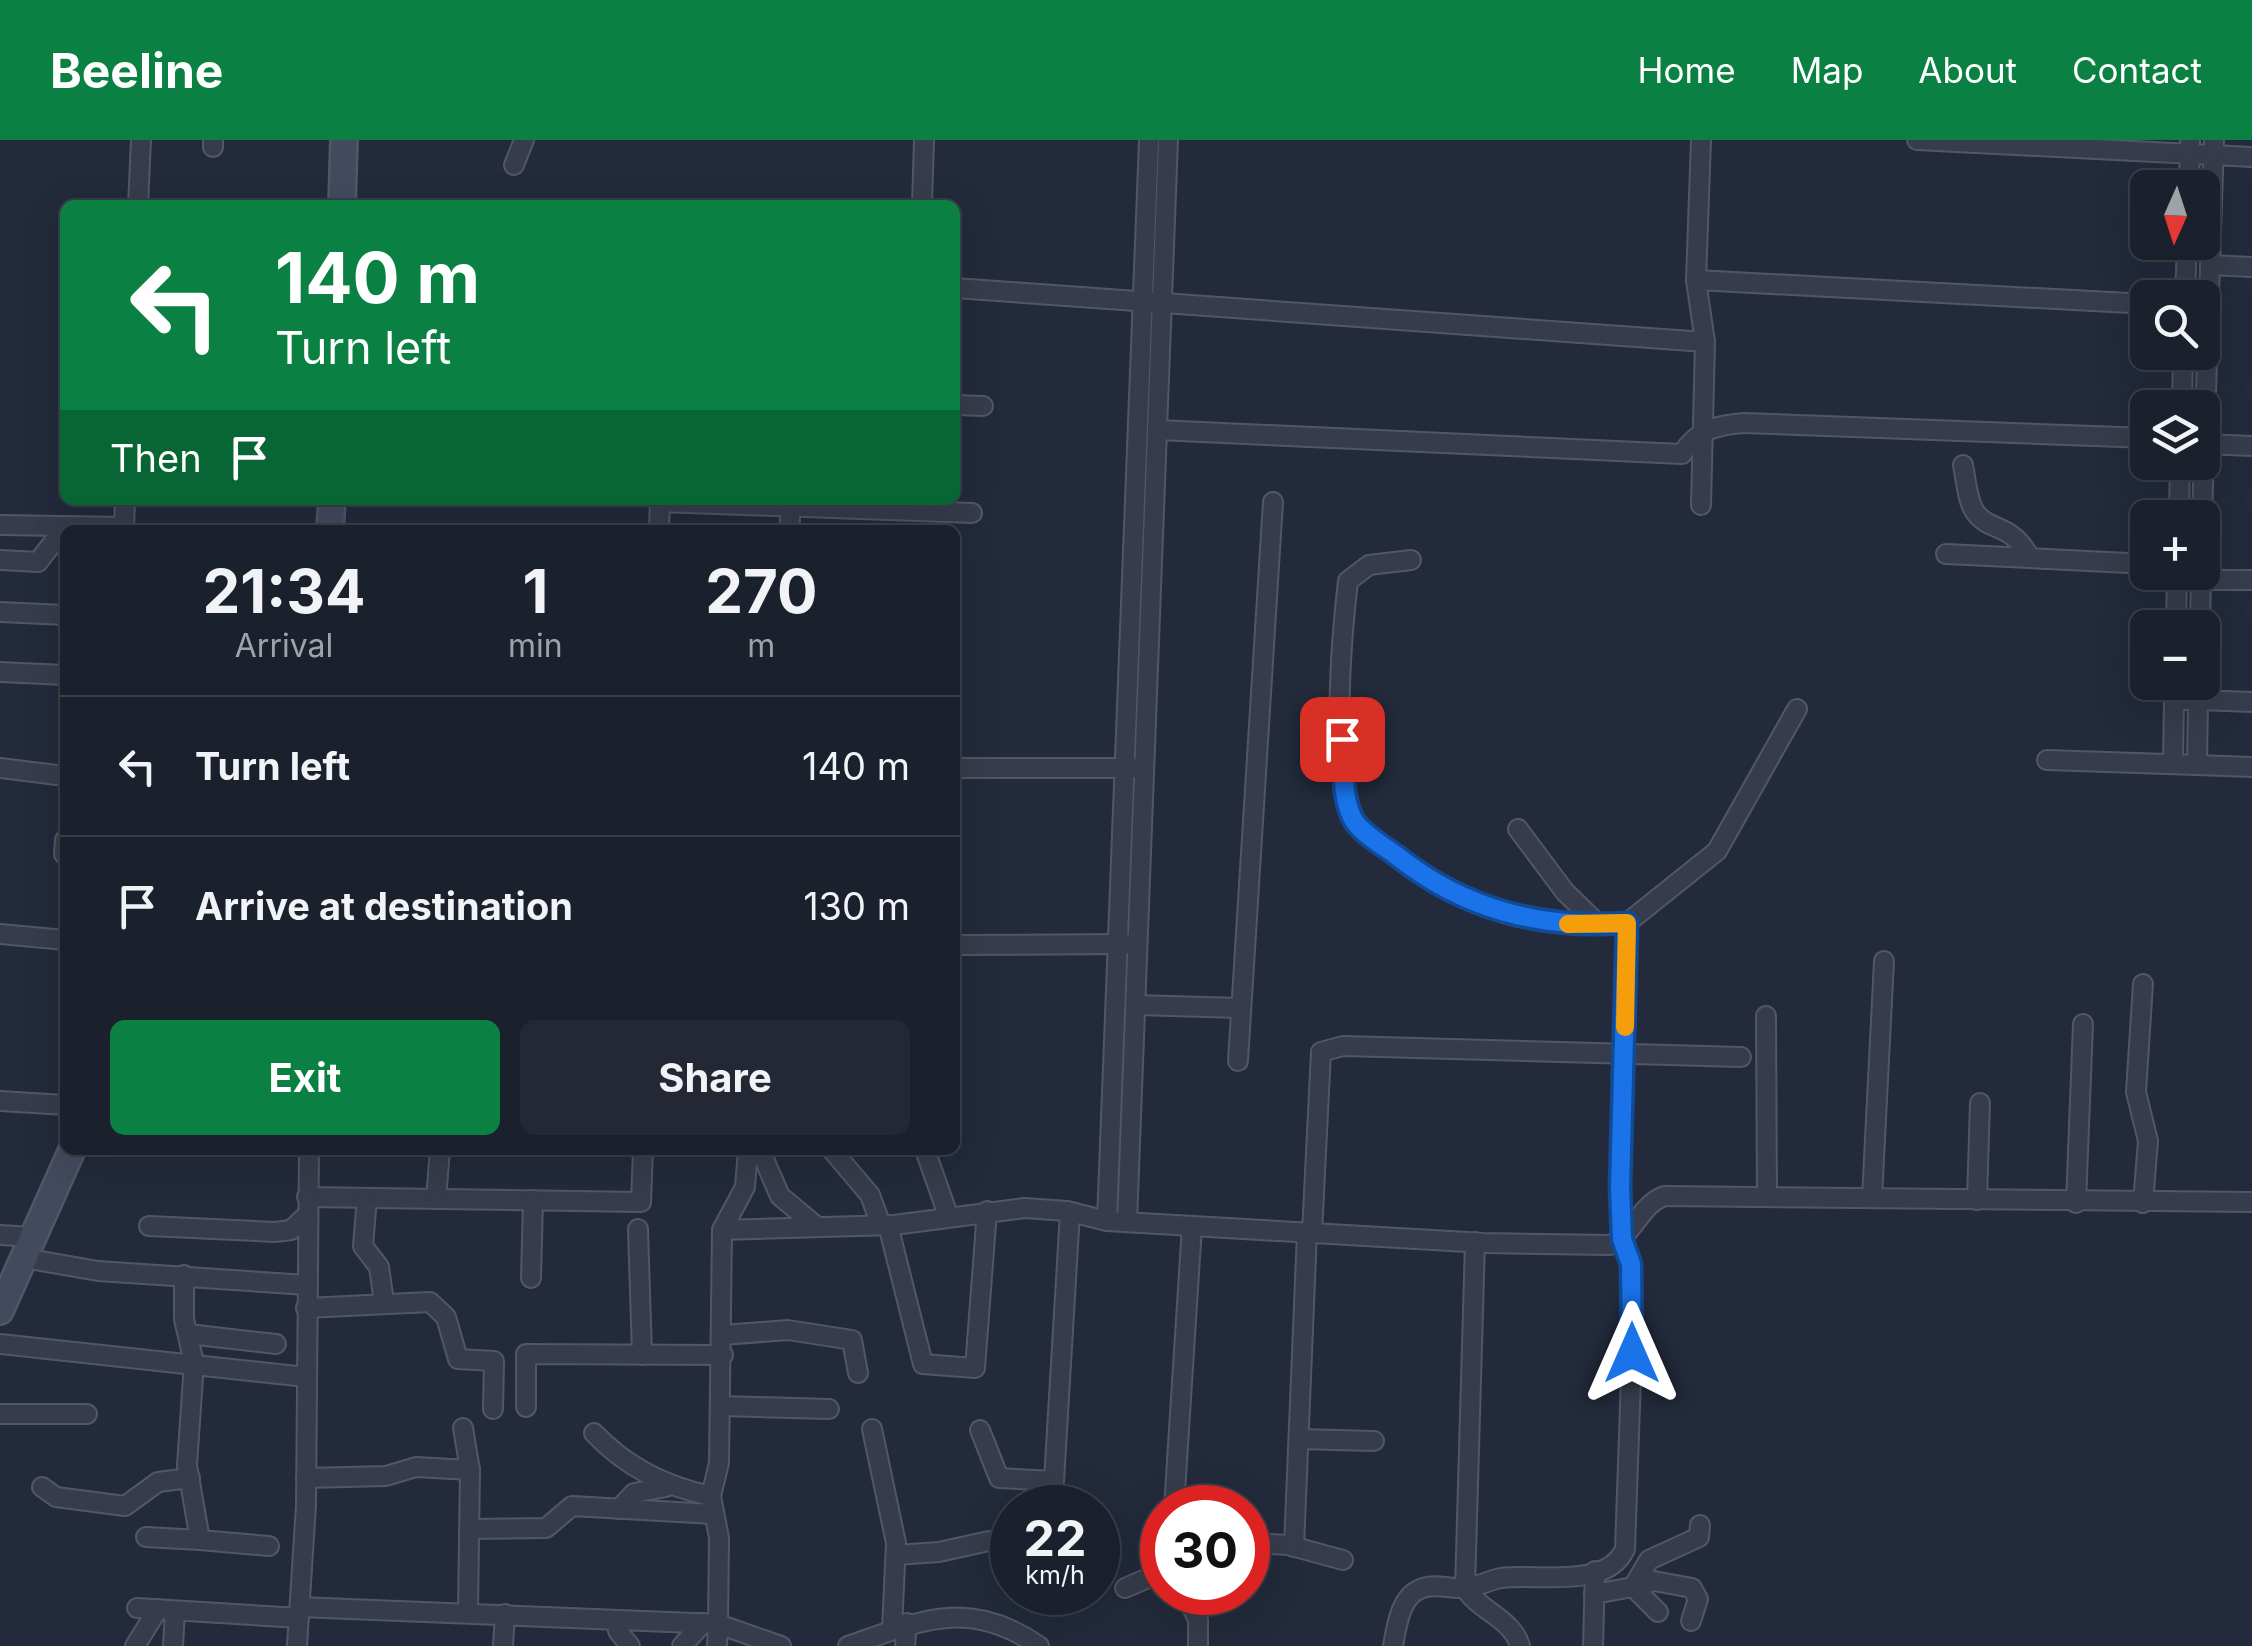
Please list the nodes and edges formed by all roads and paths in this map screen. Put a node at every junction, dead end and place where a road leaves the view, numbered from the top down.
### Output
1 (141, 140) edge
2 (344, 140) edge
3 (524, 140) edge
4 (924, 140) edge
5 (1149, 140) edge
6 (1168, 140) edge
7 (1701, 140) edge
8 (1917, 140) edge
9 (2190, 147) edge
10 (2213, 148) edge
11 (2252, 157) edge
12 (514, 165) dead end
13 (138, 200) edge
14 (342, 200) edge
15 (922, 200) edge
16 (2210, 265) junction
17 (2252, 268) edge
18 (1696, 280) junction
19 (960, 288) edge
20 (1141, 300) junction
21 (1161, 302) junction
22 (2130, 303) edge
23 (1706, 342) junction
24 (2206, 390) edge
25 (960, 405) edge
26 (984, 406) dead end
27 (1158, 430) junction
28 (1703, 432) junction
29 (2130, 437) edge
30 (2220, 445) edge
31 (2252, 446) edge
32 (1963, 465) dead end
33 (1273, 502) dead end
34 (747, 505) edge
35 (1700, 505) dead end
36 (790, 507) junction
37 (972, 513) dead end
38 (1982, 519) junction
39 (0, 525) edge
40 (790, 525) edge
41 (60, 527) edge
42 (60, 540) edge
43 (1946, 554) dead end
44 (1984, 556) junction
45 (2029, 556) junction
46 (0, 560) edge
47 (1411, 560) dead end
48 (2130, 563) edge
49 (2220, 577) edge
50 (2252, 580) edge
51 (0, 612) edge
52 (60, 615) edge
53 (0, 672) edge
54 (60, 675) edge
55 (2220, 696) edge
56 (2174, 700) edge
57 (2198, 700) edge
58 (2252, 702) edge
59 (1796, 709) dead end
60 (2047, 760) dead end
61 (2173, 764) junction
62 (2197, 765) junction
63 (2252, 767) edge
64 (0, 768) edge
65 (960, 768) edge
66 (1124, 768) junction
67 (1145, 768) junction
68 (60, 775) edge
69 (1518, 829) dead end
70 (1627, 923) junction
71 (1599, 925) junction
72 (0, 934) edge
73 (60, 940) edge
74 (1117, 943) junction
75 (1138, 944) junction
76 (960, 945) edge
77 (1884, 961) dead end
78 (2143, 984) dead end
79 (1136, 1005) junction
80 (1240, 1008) junction
81 (1766, 1016) dead end
82 (2083, 1024) dead end
83 (1624, 1055) junction
84 (1741, 1057) dead end
85 (1238, 1061) dead end
86 (0, 1101) edge
87 (1980, 1103) dead end
88 (60, 1105) edge
89 (70, 1155) edge
90 (309, 1155) edge
91 (440, 1155) edge
92 (643, 1155) edge
93 (747, 1155) edge
94 (762, 1155) edge
95 (836, 1155) edge
96 (927, 1155) edge
97 (1766, 1197) junction
98 (366, 1198) junction
99 (1872, 1198) junction
100 (436, 1199) junction
101 (533, 1200) junction
102 (1977, 1200) junction
103 (2143, 1202) junction
104 (2252, 1202) edge
105 (2076, 1203) junction
106 (307, 1206) junction
107 (987, 1211) junction
108 (1070, 1212) junction
109 (948, 1216) junction
110 (1107, 1221) junction
111 (1127, 1222) junction
112 (884, 1225) junction
113 (149, 1226) dead end
114 (816, 1226) junction
115 (1192, 1226) junction
116 (638, 1229) dead end
117 (722, 1230) junction
118 (1309, 1232) junction
119 (0, 1235) edge
120 (1622, 1239) junction
121 (1475, 1242) junction
122 (28, 1248) junction
123 (184, 1275) junction
124 (531, 1278) dead end
125 (306, 1285) junction
126 (384, 1302) junction
127 (306, 1308) junction
128 (0, 1311) edge
129 (188, 1334) junction
130 (723, 1335) junction
131 (0, 1344) edge
132 (276, 1344) dead end
133 (642, 1354) junction
134 (723, 1355) junction
135 (194, 1363) junction
136 (858, 1373) dead end
137 (306, 1377) junction
138 (722, 1406) junction
139 (526, 1407) dead end
140 (494, 1409) dead end
141 (829, 1409) dead end
142 (0, 1414) edge
143 (87, 1414) dead end
144 (463, 1428) dead end
145 (872, 1429) dead end
146 (980, 1430) dead end
147 (594, 1433) dead end
148 (1299, 1439) junction
149 (1374, 1441) dead end
150 (466, 1448) junction
151 (441, 1468) junction
152 (470, 1470) junction
153 (190, 1478) junction
154 (306, 1478) junction
155 (1175, 1485) edge
156 (42, 1487) dead end
157 (666, 1487) junction
158 (712, 1505) junction
159 (619, 1509) junction
160 (1700, 1525) dead end
161 (469, 1529) junction
162 (146, 1536) dead end
163 (200, 1540) junction
164 (989, 1541) dead end
165 (1270, 1545) edge
166 (269, 1546) dead end
167 (1294, 1547) junction
168 (896, 1554) junction
169 (1343, 1560) dead end
170 (1595, 1571) junction
171 (1140, 1582) edge
172 (1633, 1587) junction
173 (1125, 1588) dead end
174 (1465, 1588) junction
175 (1594, 1594) junction
176 (137, 1608) dead end
177 (166, 1610) junction
178 (300, 1612) junction
179 (468, 1612) junction
180 (1658, 1612) dead end
181 (505, 1614) junction
182 (1196, 1615) edge
183 (617, 1620) junction
184 (1690, 1621) dead end
185 (710, 1624) junction
186 (899, 1626) junction
187 (135, 1646) edge
188 (173, 1646) edge
189 (297, 1646) edge
190 (504, 1646) edge
191 (630, 1646) edge
192 (682, 1646) edge
193 (716, 1646) edge
194 (781, 1646) edge
195 (848, 1646) edge
196 (905, 1646) edge
197 (1038, 1646) edge
198 (1198, 1646) edge
199 (1393, 1646) edge
200 (1520, 1646) edge
201 (1592, 1646) edge

1 - 13 street
2 - 14 street
3 - 12 street
4 - 15 street
5 - 20 street
6 - 21 street
7 - 18 street
8 - 9 street
9 - 10 street
10 - 11 street
10 - 16 street
16 - 17 street
16 - 24 street
18 - 22 street
18 - 23 street
19 - 20 street
20 - 21 street
20 - 66 street
21 - 23 street
21 - 27 street
23 - 28 street
25 - 26 street
27 - 28 street
27 - 67 street
28 - 29 street
28 - 35 street
30 - 31 street
32 - 38 street
33 - 80 street
34 - 36 street
36 - 37 street
36 - 40 street
38 - 44 street
38 - 45 street
39 - 41 street
42 - 46 street
43 - 44 street
44 - 45 street
45 - 48 street
47 - 71 street
49 - 50 street
51 - 52 street
53 - 54 street
55 - 58 street
56 - 61 street
57 - 62 street
59 - 70 street
60 - 61 street
61 - 62 street
62 - 63 street
64 - 68 street
65 - 66 street
66 - 67 street
66 - 74 street
67 - 75 street
69 - 71 street
70 - 71 street
70 - 83 street
72 - 73 street
74 - 75 street
74 - 76 street
74 - 110 street
75 - 79 street
77 - 99 street
78 - 103 street
79 - 80 street
79 - 111 street
80 - 85 street
81 - 97 street
82 - 105 street
83 - 84 street
83 - 118 street
83 - 120 street
86 - 88 street
87 - 102 street
89 - 122 street
90 - 106 street
91 - 100 street
92 - 101 street
93 - 117 street
94 - 114 street
95 - 112 street
96 - 109 street
97 - 99 street
97 - 120 street
98 - 100 street
98 - 106 street
98 - 126 street
99 - 102 street
100 - 101 street
101 - 124 street
102 - 105 street
103 - 104 street
103 - 105 street
106 - 113 street
106 - 125 street
107 - 108 street
107 - 109 street
107 - 112 street
108 - 110 street
108 - 146 street
109 - 112 street
110 - 111 street
111 - 115 street
112 - 114 street
114 - 117 street
115 - 118 street
115 - 155 street
116 - 133 street
117 - 130 street
118 - 121 street
118 - 148 street
119 - 122 street
120 - 121 street
120 - 170 street
121 - 174 street
122 - 123 street
122 - 128 street
123 - 125 street
123 - 129 street
125 - 127 street
126 - 127 street
126 - 140 street
127 - 137 street
129 - 132 street
129 - 135 street
130 - 134 street
130 - 136 street
131 - 135 street
133 - 134 street
133 - 139 street
134 - 138 street
135 - 137 street
135 - 153 street
137 - 154 street
138 - 141 street
138 - 158 street
142 - 143 street
144 - 150 street
145 - 168 street
147 - 157 street
148 - 149 street
148 - 167 street
150 - 151 street
150 - 152 street
151 - 152 street
151 - 154 street
152 - 161 street
153 - 156 street
153 - 163 street
154 - 178 street
157 - 158 street
157 - 159 street
158 - 159 street
158 - 185 street
159 - 161 street
160 - 172 street
161 - 179 street
162 - 163 street
163 - 166 street
164 - 168 street
165 - 167 street
167 - 169 street
168 - 186 street
170 - 174 street
170 - 175 street
171 - 173 street
172 - 175 street
172 - 180 street
172 - 184 street
174 - 199 street
174 - 200 street
175 - 201 street
176 - 177 street
177 - 178 street
177 - 187 street
177 - 188 street
178 - 179 street
178 - 189 street
179 - 181 street
181 - 183 street
181 - 190 street
182 - 198 street
183 - 185 street
183 - 191 street
185 - 192 street
185 - 193 street
185 - 194 street
186 - 195 street
186 - 196 street
186 - 197 street

